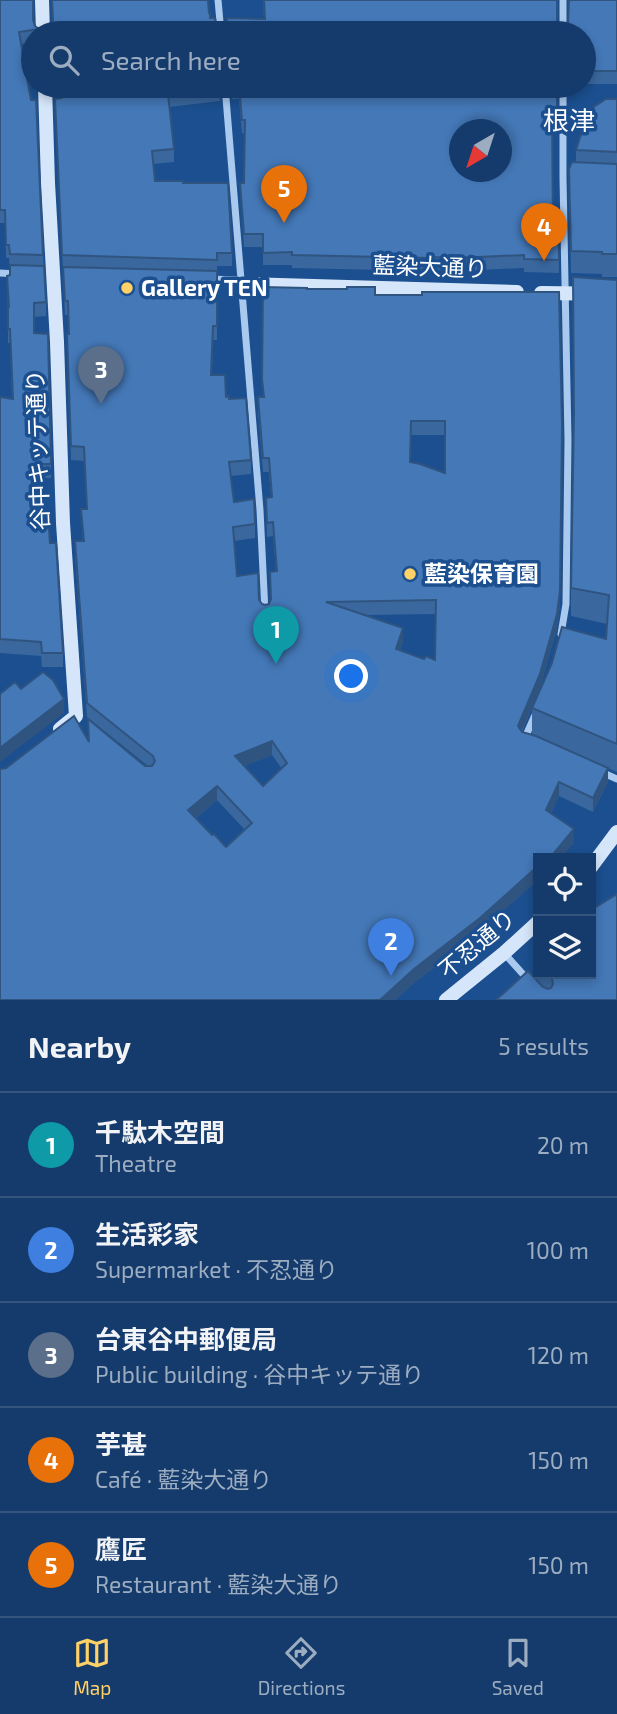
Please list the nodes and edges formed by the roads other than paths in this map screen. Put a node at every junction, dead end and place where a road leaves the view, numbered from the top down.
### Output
1 (42, 0) edge
2 (218, 0) edge
3 (563, 0) edge
4 (43, 21) edge
5 (220, 21) edge
6 (563, 21) edge
7 (45, 98) edge
8 (226, 98) edge
9 (563, 98) edge
10 (563, 178) junction
11 (576, 179) edge
12 (0, 273) edge
13 (27, 274) edge
14 (201, 278) edge
15 (242, 282) junction
16 (565, 293) junction
17 (617, 294) edge
18 (265, 612) edge
19 (559, 641) edge
20 (541, 702) edge
21 (43, 741) edge
22 (531, 742) edge
23 (594, 769) edge
24 (617, 779) edge
25 (617, 832) edge
26 (596, 860) edge
27 (533, 927) edge
28 (504, 953) junction
29 (538, 990) edge
30 (446, 1000) edge

1 - 4 street
2 - 5 street
3 - 6 street
7 - 21 street, 谷中キッテ通り
8 - 15 street
9 - 10 street
10 - 11 street
10 - 16 street
12 - 13 street
14 - 15 street
15 - 16 street, 藍染大通り
15 - 18 street
16 - 17 street, 藍染大通り
16 - 19 street
20 - 22 street
23 - 24 street
25 - 26 street
27 - 28 street, 不忍通り
28 - 29 street
28 - 30 street, 不忍通り

